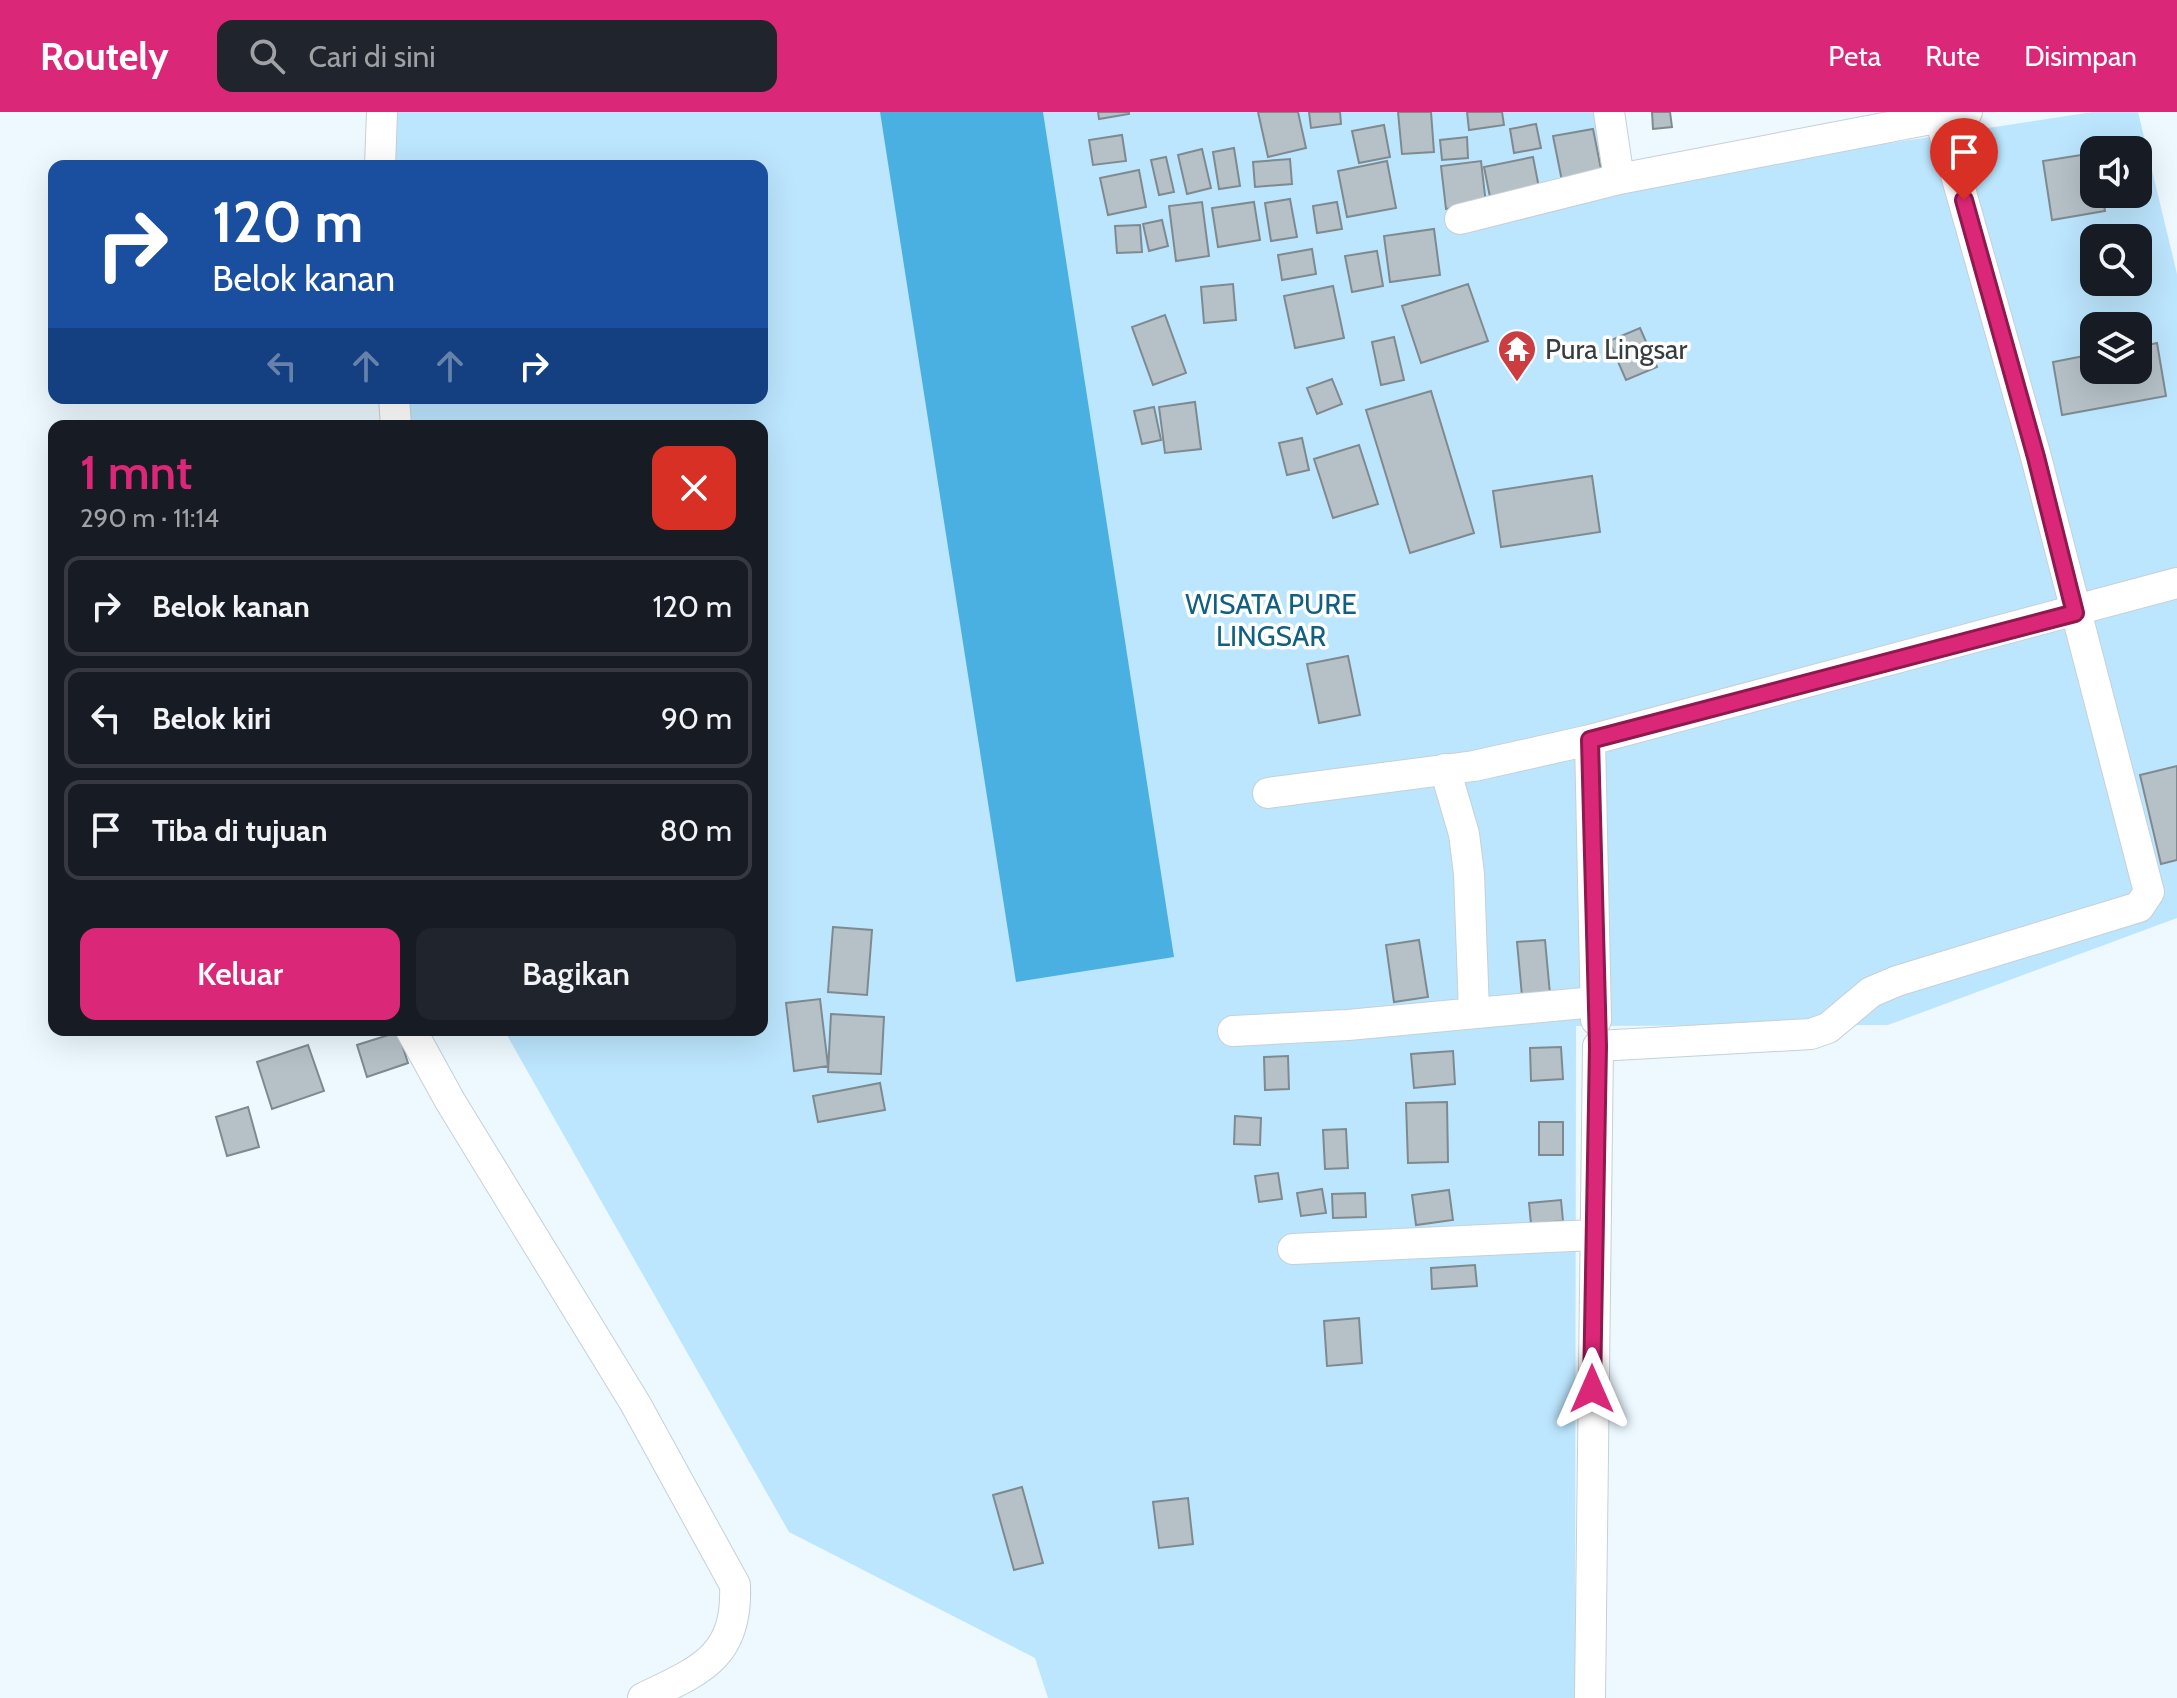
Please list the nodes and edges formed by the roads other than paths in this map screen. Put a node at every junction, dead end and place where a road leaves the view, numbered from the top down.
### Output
1 (382, 112) edge
2 (1609, 112) edge
3 (1953, 113) edge
4 (380, 160) edge
5 (1619, 179) junction
6 (1460, 219) dead end
7 (2177, 583) edge
8 (2075, 613) junction
9 (1590, 740) junction
10 (1445, 769) junction
11 (1268, 793) dead end
12 (1595, 1002) junction
13 (1474, 1012) junction
14 (1233, 1031) dead end
15 (414, 1036) edge
16 (1598, 1046) junction
17 (1593, 1235) junction
18 (1293, 1249) dead end
19 (643, 1698) edge
20 (1590, 1698) edge

1 - 4 street
2 - 5 street
3 - 5 street
3 - 8 street
5 - 6 street
7 - 8 street
8 - 9 street
8 - 16 street
9 - 10 street
9 - 12 street
10 - 11 street
10 - 13 street
12 - 13 street
12 - 16 street
13 - 14 street
15 - 19 street
16 - 17 street
17 - 18 street
17 - 20 street

